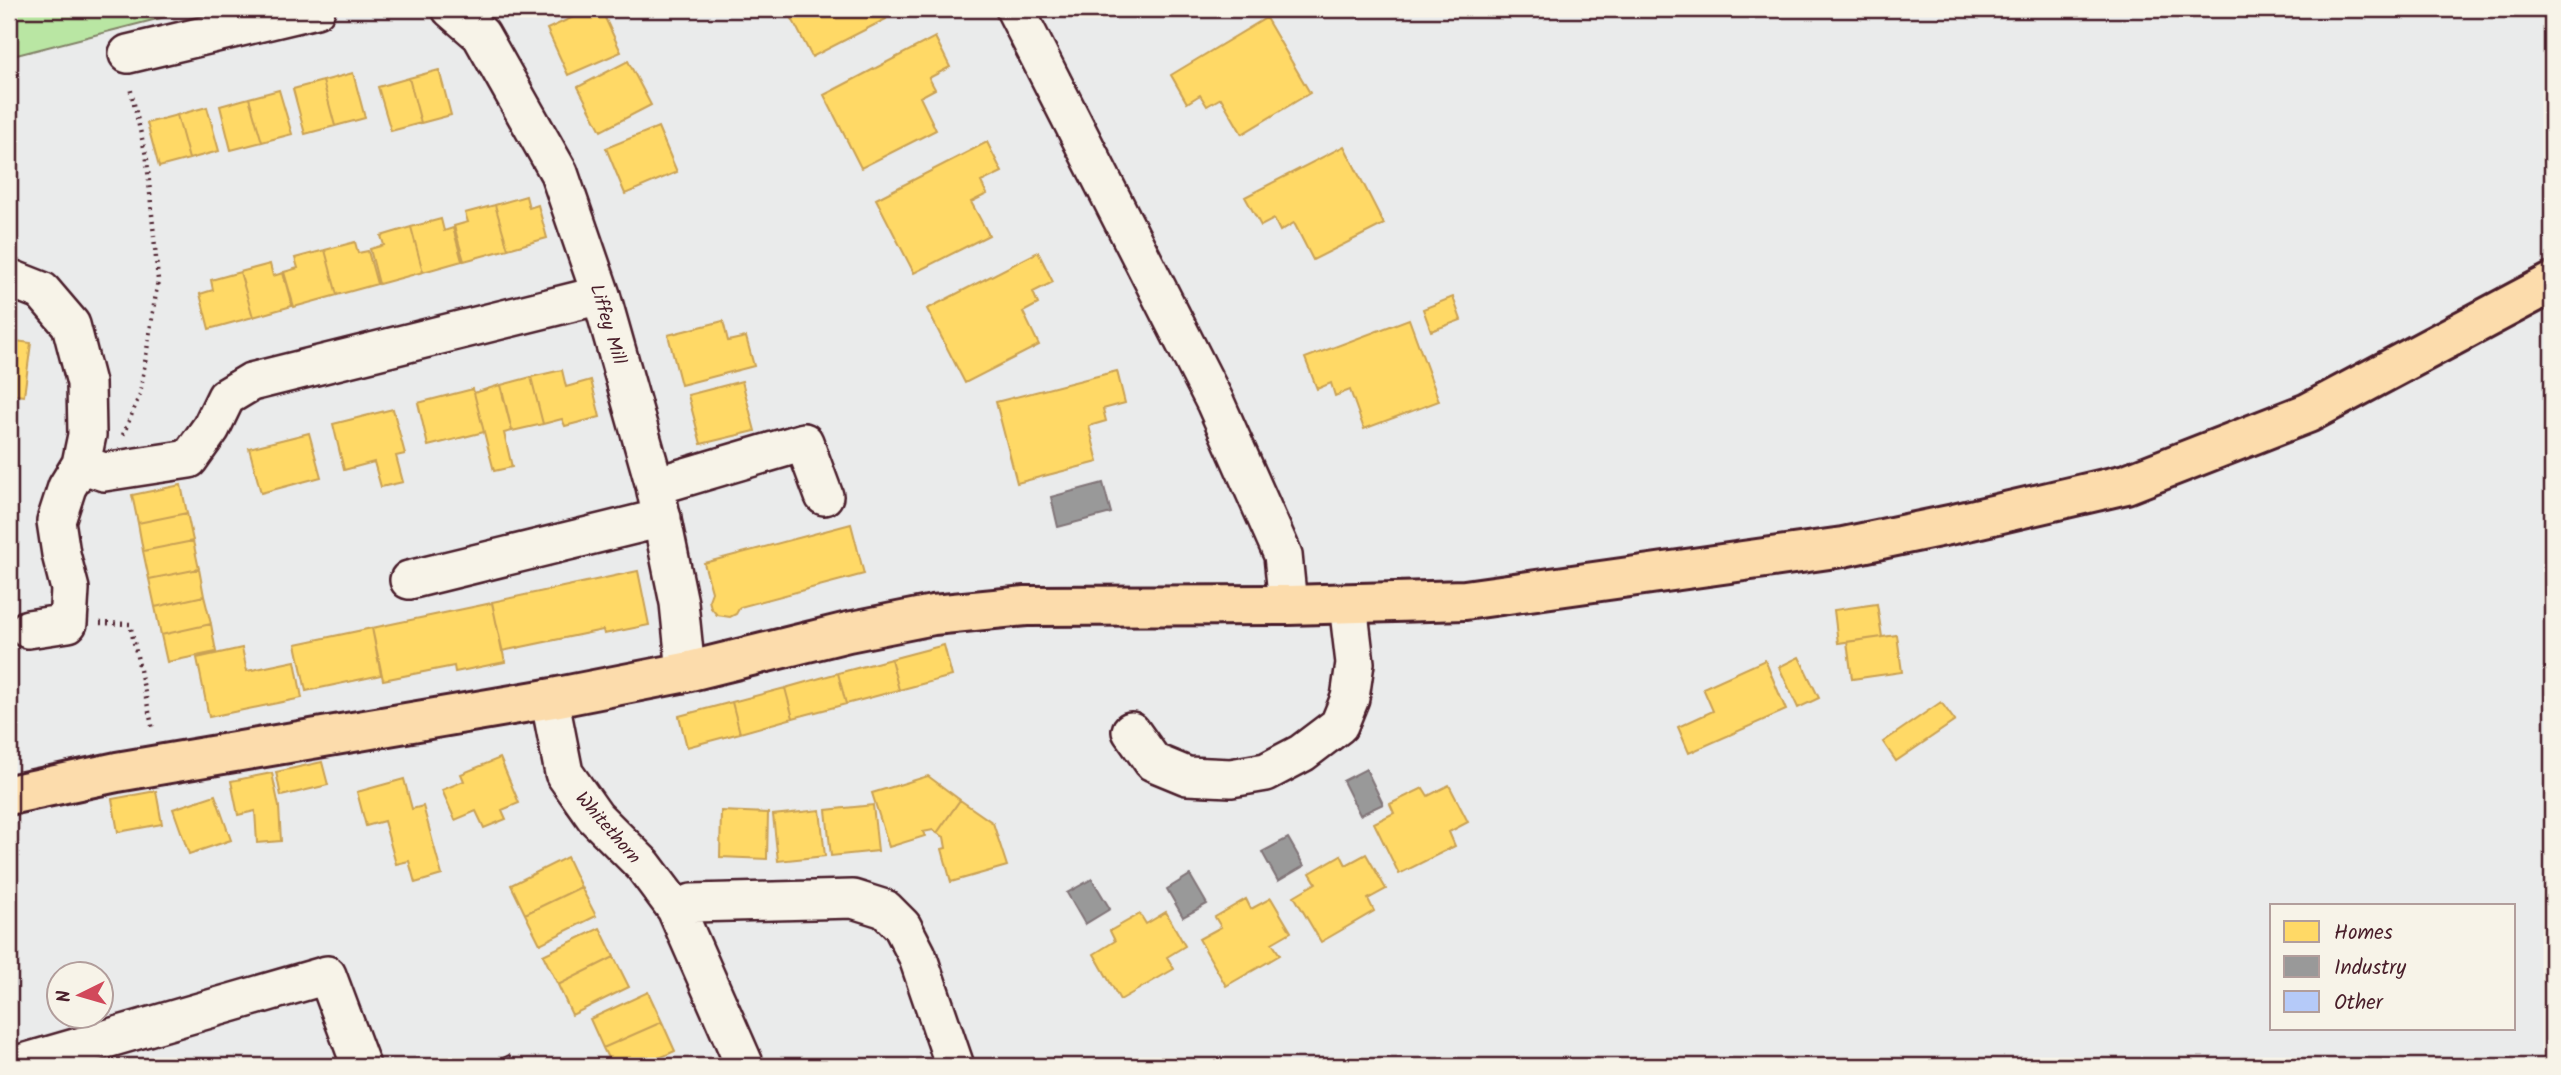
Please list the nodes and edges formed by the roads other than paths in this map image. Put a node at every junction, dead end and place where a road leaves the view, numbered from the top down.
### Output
1 (317, 9) edge
2 (450, 9) edge
3 (1016, 9) edge
4 (128, 54) road end
5 (9, 278) edge
6 (2552, 283) edge
7 (601, 295) junction
8 (92, 468) junction
9 (824, 496) dead end
10 (659, 502) junction
11 (409, 580) dead end
12 (1348, 604) junction
13 (1288, 605) junction
14 (28, 629) dead end
15 (687, 672) junction
16 (553, 698) junction
17 (1131, 731) dead end
18 (9, 795) edge
19 (676, 909) junction
20 (9, 1055) edge
21 (12, 1066) edge
22 (361, 1066) edge
23 (744, 1066) edge
24 (955, 1066) edge

1 - 4 street
2 - 7 street, Liffey Mill
3 - 13 street
5 - 8 street
6 - 12 main road
7 - 8 street
7 - 10 street, Liffey Mill
8 - 14 street
9 - 10 street
10 - 11 street
10 - 15 street, Liffey Mill
12 - 13 main road
12 - 17 street
13 - 15 main road
15 - 16 main road
16 - 18 main road
16 - 19 street, Whitethorn
19 - 23 street, Whitethorn
19 - 24 street
20 - 21 street
21 - 22 street

